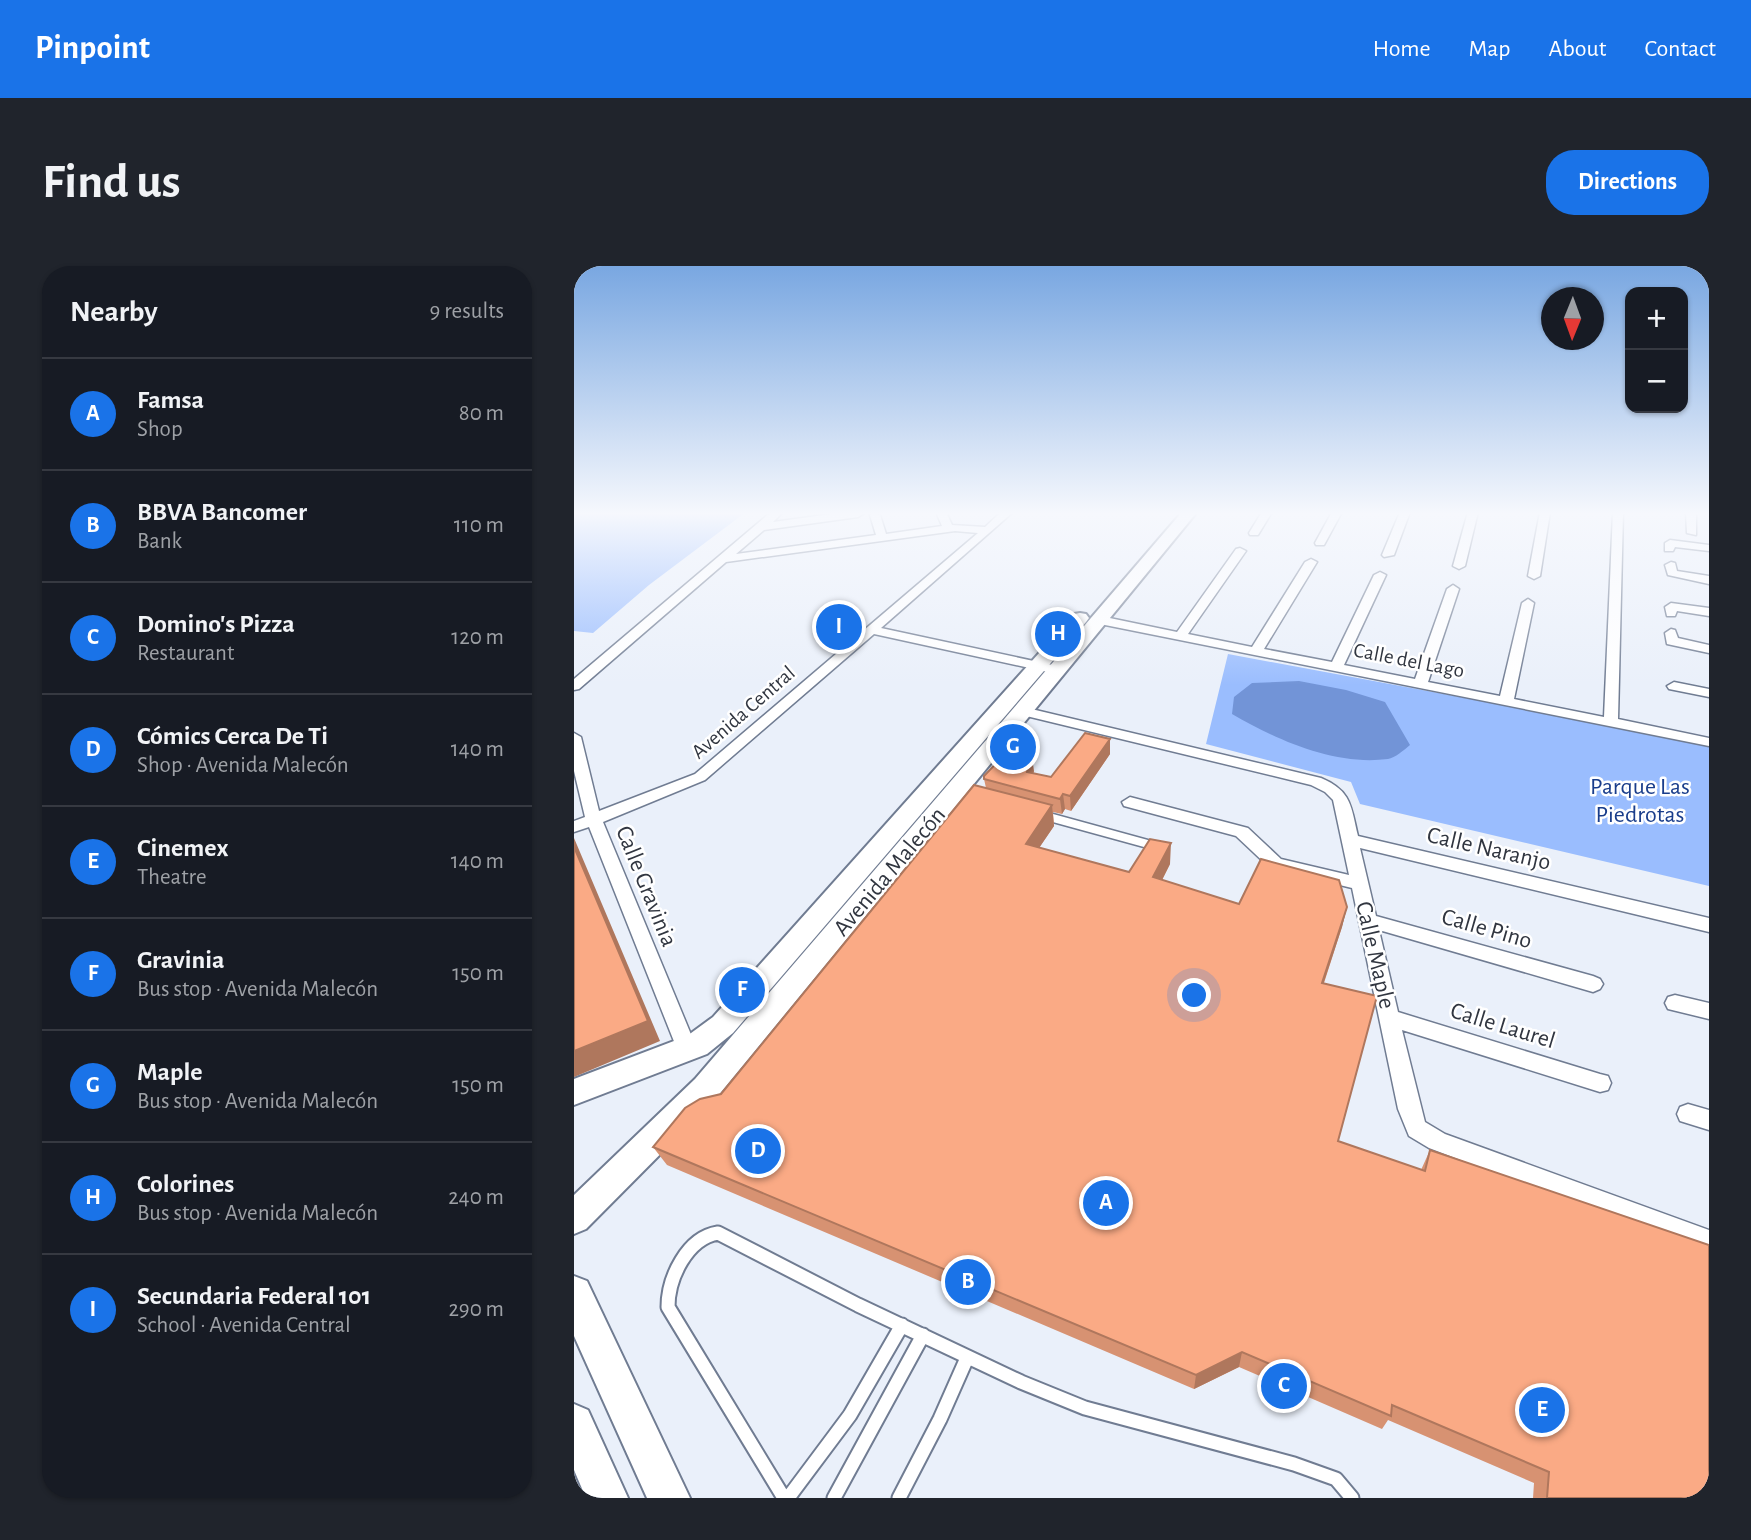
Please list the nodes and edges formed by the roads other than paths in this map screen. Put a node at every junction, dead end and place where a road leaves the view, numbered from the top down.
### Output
1 (710, 569) edge
2 (942, 569) edge
3 (1126, 569) edge
4 (1142, 569) edge
5 (1227, 569) edge
6 (1306, 569) edge
7 (1535, 569) edge
8 (1616, 569) edge
9 (1672, 569) edge
10 (1380, 575) dead end
11 (1534, 576) dead end
12 (1709, 580) edge
13 (1453, 589) dead end
14 (1528, 603) dead end
15 (1671, 612) dead end
16 (1709, 612) edge
17 (1100, 620) junction
18 (872, 630) junction
19 (1671, 633) dead end
20 (1180, 636) junction
21 (1709, 649) edge
22 (1256, 651) junction
23 (1336, 667) junction
24 (1047, 668) junction
25 (1420, 684) junction
26 (574, 686) edge
27 (1674, 686) dead end
28 (1709, 692) edge
29 (1506, 701) junction
30 (1023, 711) junction
31 (1611, 722) junction
32 (574, 737) edge
33 (1709, 742) edge
34 (1130, 802) dead end
35 (1033, 812) edge
36 (586, 816) edge
37 (574, 827) edge
38 (1349, 840) junction
39 (1155, 846) edge
40 (1359, 884) junction
41 (1367, 920) junction
42 (1709, 925) edge
43 (1593, 984) dead end
44 (1675, 1003) dead end
45 (1709, 1011) edge
46 (1390, 1018) junction
47 (687, 1049) junction
48 (1600, 1083) dead end
49 (574, 1091) edge
50 (574, 1218) edge
51 (1709, 1242) edge
52 (578, 1316) edge
53 (902, 1325) junction
54 (923, 1335) junction
55 (967, 1358) junction
56 (574, 1424) edge
57 (607, 1498) edge
58 (669, 1498) edge
59 (786, 1498) edge
60 (834, 1498) edge
61 (899, 1498) edge
62 (1352, 1498) edge

1 - 26 street
2 - 18 street, Avenida Central
3 - 24 street, Avenida Malecón
4 - 17 street, Avenida Malecón
5 - 20 street
6 - 22 street
7 - 11 street
8 - 31 street
9 - 12 street
10 - 23 street
13 - 25 street
14 - 29 street
15 - 16 street
17 - 20 street, Calle del Lago
17 - 24 street, Avenida Malecón
18 - 24 street
18 - 36 street, Avenida Central
19 - 21 street
20 - 22 street, Calle del Lago
22 - 23 street, Calle del Lago
23 - 25 street, Calle del Lago
24 - 30 street, Avenida Malecón
24 - 47 street, Avenida Malecón
25 - 29 street, Calle del Lago
27 - 28 street
29 - 31 street, Calle del Lago
30 - 38 street, Calle Maple
30 - 50 street, Avenida Malecón
31 - 33 street, Calle del Lago
32 - 36 street, Calle Gravinia
34 - 40 street
35 - 39 lane
36 - 37 street, Avenida Central
36 - 47 street, Calle Gravinia
38 - 40 street, Calle Maple
38 - 42 street, Calle Naranjo
40 - 41 street, Calle Maple
41 - 43 street, Calle Pino
41 - 46 street, Calle Maple
44 - 45 street
46 - 48 street, Calle Laurel
46 - 51 street, Calle Maple
47 - 49 street, Avenida Malecón
52 - 58 street
53 - 54 lane
53 - 59 lane
53 - 59 lane
54 - 55 lane
54 - 60 lane
55 - 61 lane
55 - 62 lane
56 - 57 street

